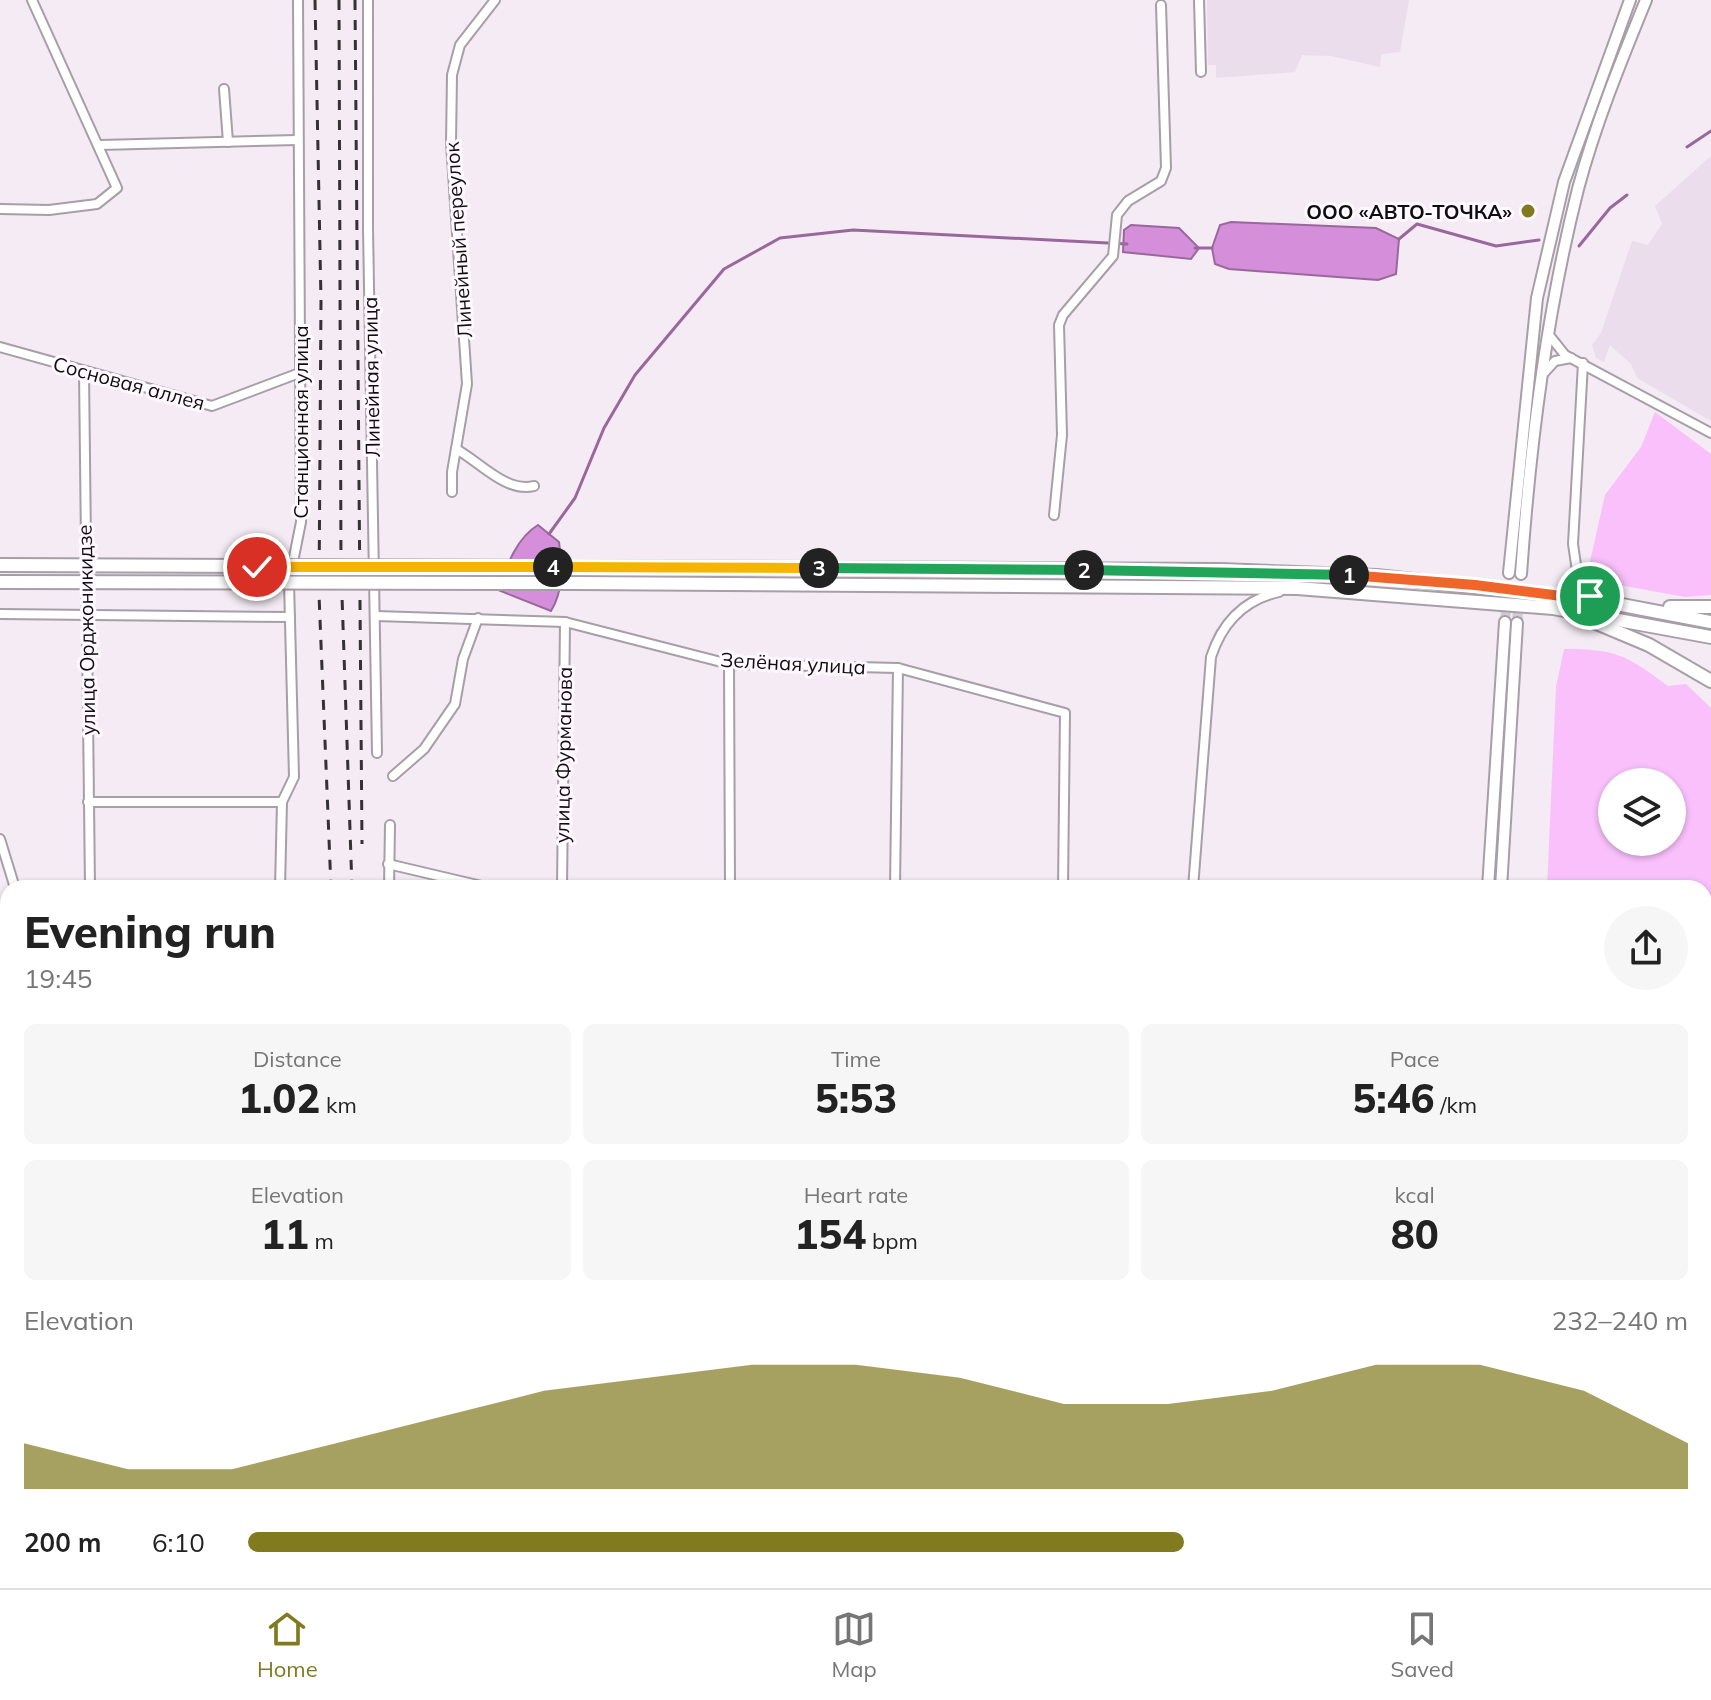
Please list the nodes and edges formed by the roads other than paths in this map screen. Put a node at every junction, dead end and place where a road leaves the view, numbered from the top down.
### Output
1 (32, 0) edge
2 (298, 0) edge
3 (368, 0) edge
4 (495, 0) edge
5 (1199, 0) edge
6 (1630, 0) edge
7 (1646, 0) edge
8 (1161, 5) dead end
9 (1201, 72) dead end
10 (224, 89) dead end
11 (298, 140) junction
12 (228, 142) junction
13 (100, 145) junction
14 (0, 209) edge
15 (1547, 331) junction
16 (0, 347) edge
17 (1571, 358) junction
18 (1583, 363) junction
19 (84, 372) junction
20 (302, 372) junction
21 (1543, 375) junction
22 (1711, 433) edge
23 (456, 449) junction
24 (534, 486) dead end
25 (452, 492) dead end
26 (1054, 515) dead end
27 (0, 565) edge
28 (1509, 573) tunnel mouth
29 (1521, 574) tunnel mouth
30 (0, 582) edge
31 (1297, 588) junction
32 (1601, 601) junction
33 (1634, 606) junction
34 (1711, 607) edge
35 (1553, 608) junction
36 (0, 614) edge
37 (86, 616) junction
38 (376, 616) junction
39 (290, 617) junction
40 (478, 618) junction
41 (565, 622) junction
42 (1505, 622) tunnel mouth
43 (1711, 622) edge
44 (1517, 623) tunnel mouth
45 (1711, 637) edge
46 (729, 664) junction
47 (898, 668) junction
48 (1711, 681) edge
49 (377, 753) dead end
50 (393, 776) dead end
51 (88, 802) junction
52 (282, 802) junction
53 (390, 825) dead end
54 (0, 839) edge
55 (388, 864) junction
56 (13, 880) edge
57 (90, 880) edge
58 (280, 880) edge
59 (389, 880) edge
60 (456, 880) edge
61 (562, 880) edge
62 (730, 880) edge
63 (895, 880) edge
64 (1063, 880) edge
65 (1194, 880) edge
66 (1489, 880) edge
67 (1501, 880) edge

1 - 13 street
2 - 11 street, Станционная улица
3 - 38 street, Линейная улица
4 - 23 street, Линейный переулок
5 - 9 street
6 - 28 street
7 - 15 street
8 - 26 street
10 - 12 street
11 - 12 street
11 - 20 street, Станционная улица
12 - 13 street
13 - 14 street
15 - 17 street
15 - 21 street
16 - 19 street, Сосновая аллея
17 - 18 street
17 - 21 street
18 - 22 street
18 - 32 street
19 - 20 street, Сосновая аллея
19 - 37 street, улица Орджоникидзе
20 - 39 street, Станционная улица
21 - 29 street
23 - 24 street
23 - 25 street, Линейный переулок
27 - 32 main road, bridge
30 - 31 main road, bridge
31 - 35 main road
31 - 65 street
32 - 33 main road
33 - 34 main road
33 - 43 main road
35 - 45 main road
35 - 48 main road
36 - 37 street
37 - 39 street
37 - 51 street, улица Орджоникидзе
38 - 40 street, Зелёная улица
38 - 49 street, Линейная улица
39 - 52 street, Станционная улица
40 - 41 street, Зелёная улица
40 - 50 street
41 - 46 street, Зелёная улица
41 - 61 street, улица Фурманова
42 - 66 street
44 - 67 street
46 - 47 street, Зелёная улица
46 - 62 street
47 - 63 street
47 - 64 street, Зелёная улица
51 - 52 street
51 - 57 street, улица Орджоникидзе
52 - 58 street, Станционная улица
53 - 55 street
54 - 56 street
55 - 59 street
55 - 60 street

